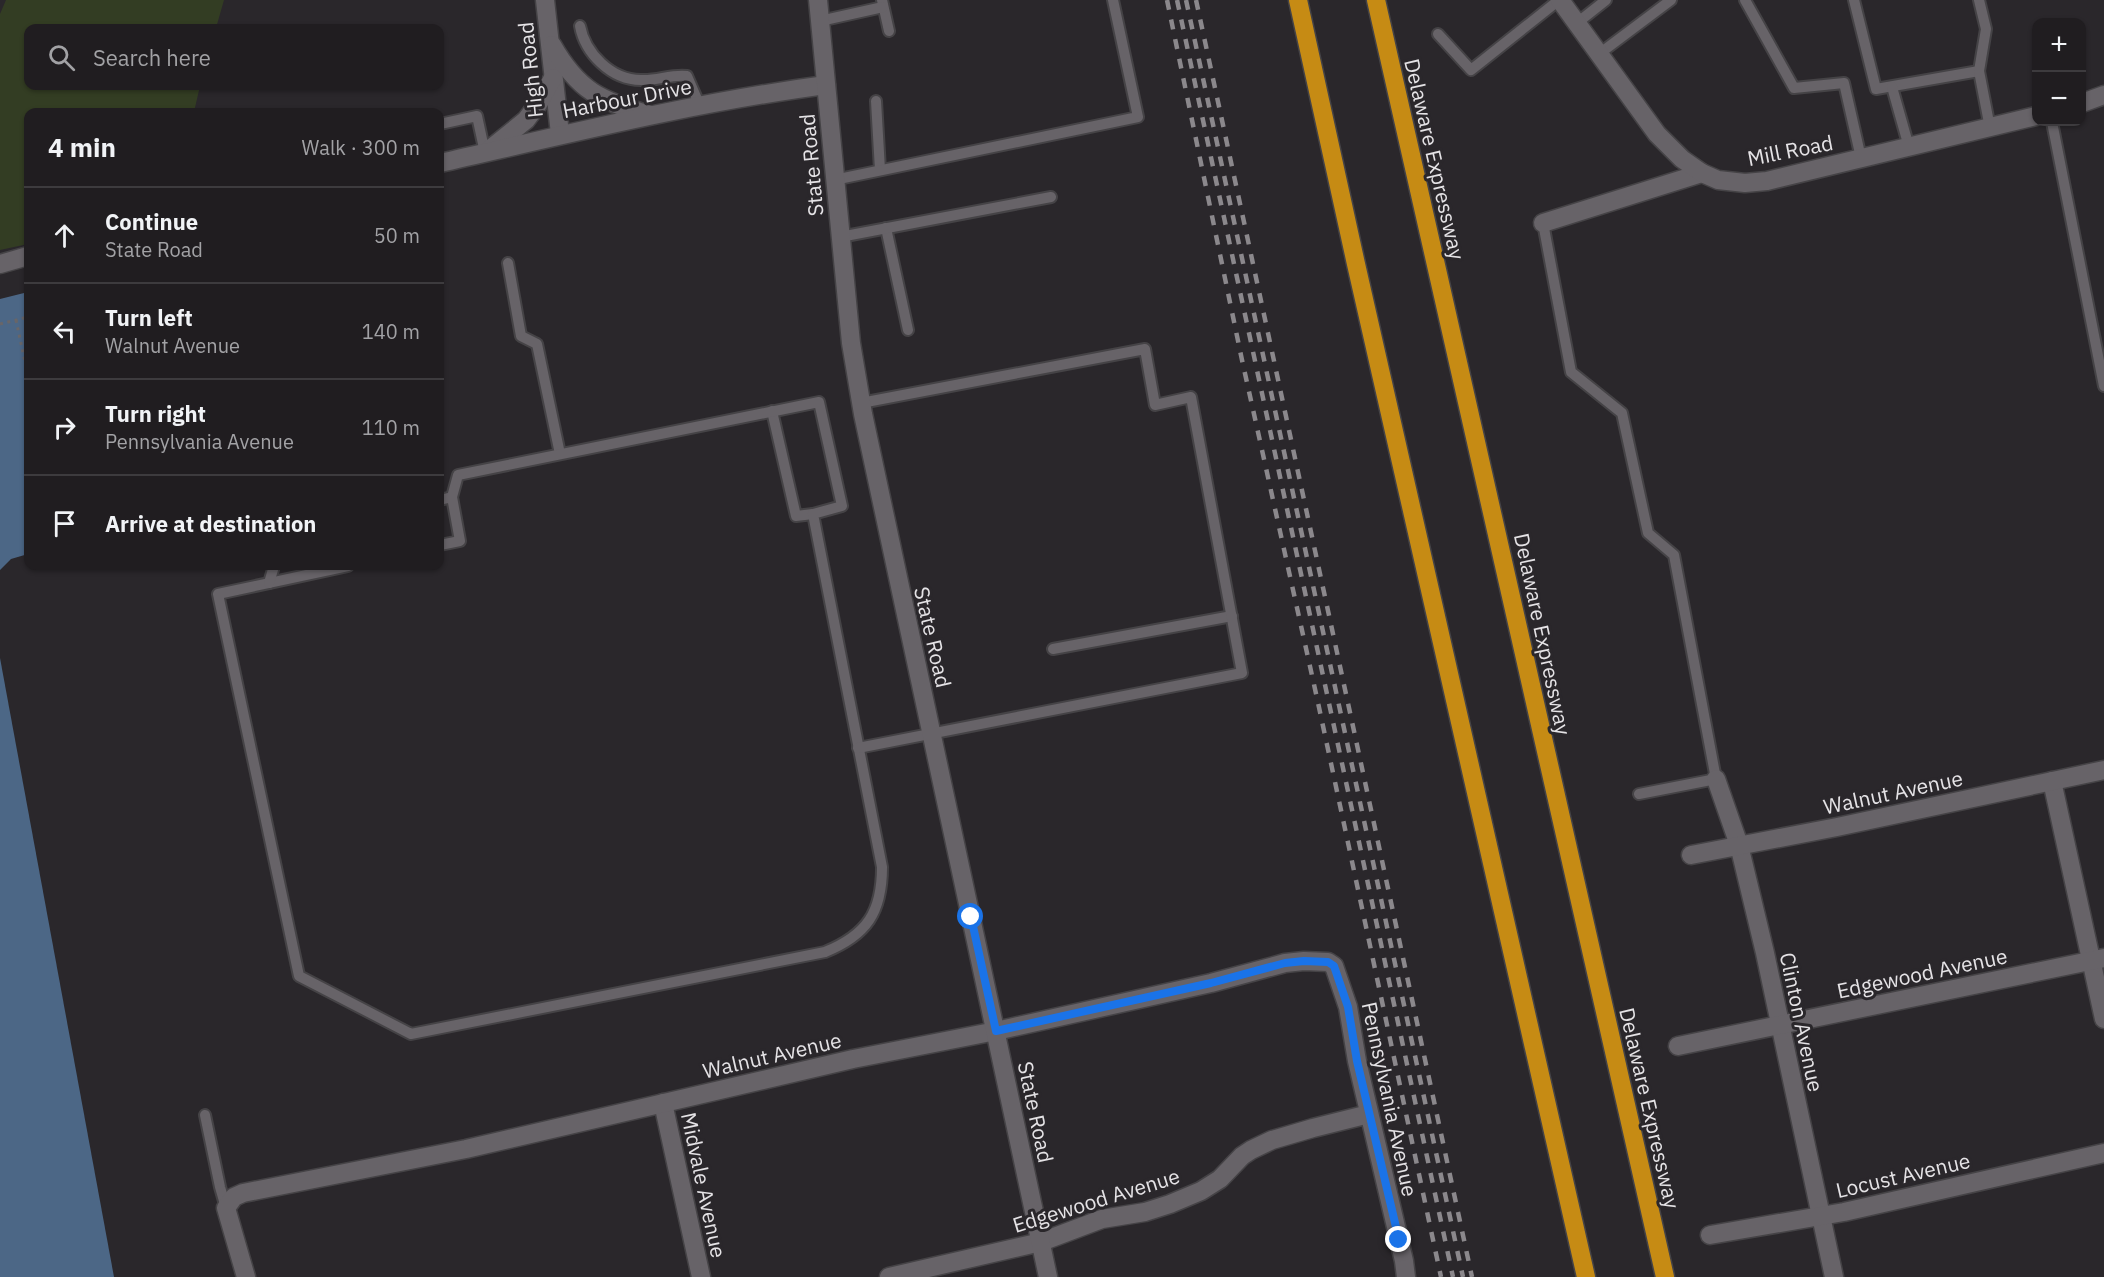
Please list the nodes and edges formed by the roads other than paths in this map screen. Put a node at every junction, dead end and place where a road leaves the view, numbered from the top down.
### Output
1 (545, 0) edge
2 (818, 0) edge
3 (1113, 0) edge
4 (1298, 0) edge
5 (1376, 0) edge
6 (1560, 0) edge
7 (1606, 0) edge
8 (1671, 0) edge
9 (1745, 0) edge
10 (1854, 0) edge
11 (1979, 0) edge
12 (882, 3) edge
13 (820, 21) junction
14 (1577, 23) junction
15 (579, 26) dead end
16 (888, 31) dead end
17 (1438, 34) dead end
18 (550, 41) junction
19 (1599, 54) junction
20 (1979, 71) junction
21 (553, 78) junction
22 (826, 85) junction
23 (1892, 87) junction
24 (2104, 95) edge
25 (876, 101) dead end
26 (2086, 102) edge
27 (700, 106) junction
28 (654, 116) junction
29 (2032, 117) edge
30 (444, 123) edge
31 (2053, 126) edge
32 (1990, 128) junction
33 (560, 134) junction
34 (1909, 147) junction
35 (485, 153) junction
36 (1861, 158) junction
37 (444, 162) edge
38 (880, 170) junction
39 (1702, 173) junction
40 (834, 180) junction
41 (1051, 197) dead end
42 (1543, 223) joint
43 (886, 228) junction
44 (840, 237) junction
45 (24, 257) edge
46 (508, 263) dead end
47 (0, 264) edge
48 (908, 330) dead end
49 (2104, 387) edge
50 (861, 403) junction
51 (772, 411) junction
52 (560, 454) junction
53 (452, 497) junction
54 (444, 499) edge
55 (813, 514) junction
56 (444, 544) edge
57 (273, 570) edge
58 (329, 570) edge
59 (269, 583) junction
60 (1232, 616) junction
61 (1053, 649) dead end
62 (932, 734) junction
63 (858, 748) junction
64 (2104, 770) edge
65 (1716, 779) junction
66 (2052, 781) junction
67 (1639, 794) dead end
68 (1738, 845) junction
69 (1690, 855) dead end
70 (2097, 960) edge
71 (1334, 966) joint
72 (2104, 1019) edge
73 (1780, 1026) junction
74 (996, 1031) junction
75 (1678, 1046) dead end
76 (663, 1103) junction
77 (205, 1114) dead end
78 (1369, 1114) junction
79 (2104, 1153) edge
80 (226, 1208) junction
81 (1820, 1216) junction
82 (1710, 1235) dead end
83 (1041, 1242) junction
84 (246, 1277) edge
85 (701, 1277) edge
86 (889, 1277) edge
87 (1048, 1277) edge
88 (1406, 1277) edge
89 (1586, 1277) edge
90 (1665, 1277) edge
91 (1834, 1277) edge

1 - 18 street, High Road
2 - 13 street, State Road
3 - 38 lane
4 - 89 highway
5 - 90 highway, Delaware Expressway
6 - 14 street, Mill Road
6 - 17 lane
7 - 14 lane
8 - 19 lane
9 - 36 lane
10 - 23 lane
11 - 20 lane
12 - 13 lane
12 - 16 lane
13 - 22 street, State Road
14 - 19 street, Mill Road
15 - 27 lane
18 - 21 street, High Road
18 - 28 street
19 - 39 street, Mill Road
20 - 23 lane
20 - 32 lane
21 - 33 street, High Road
21 - 35 street
22 - 27 street, Harbour Drive
22 - 40 street, State Road
23 - 34 lane
24 - 26 street
25 - 38 lane
27 - 28 street, Harbour Drive
28 - 33 street, Harbour Drive
29 - 32 street, Mill Road
30 - 35 lane
31 - 49 lane
32 - 34 street, Mill Road
33 - 35 street, Harbour Drive
34 - 36 street, Mill Road
35 - 37 street, Harbour Drive
36 - 39 street, Mill Road
38 - 40 lane
39 - 42 street
40 - 44 street, State Road
41 - 43 lane
42 - 65 lane
43 - 44 lane
43 - 48 lane
44 - 50 street, State Road
45 - 47 street
46 - 52 lane
50 - 60 lane
50 - 62 street, State Road
51 - 52 lane
51 - 55 lane
51 - 55 lane
52 - 53 lane
53 - 54 lane
53 - 56 lane
55 - 63 lane
57 - 59 lane
58 - 59 lane
59 - 63 lane
60 - 61 lane
60 - 62 lane
62 - 63 lane
62 - 74 street, State Road
64 - 66 street, Walnut Avenue
65 - 67 lane
65 - 68 street, Clinton Avenue
66 - 68 street, Walnut Avenue
66 - 70 street
68 - 69 street, Walnut Avenue
68 - 73 street, Clinton Avenue
70 - 72 street
70 - 73 street, Edgewood Avenue
71 - 74 street, Walnut Avenue
71 - 78 street, Pennsylvania Avenue
73 - 75 street, Edgewood Avenue
73 - 81 street, Clinton Avenue
74 - 76 street, Walnut Avenue
74 - 83 street, State Road
76 - 80 street, Walnut Avenue
76 - 85 street, Midvale Avenue
77 - 80 lane
78 - 83 street, Edgewood Avenue
78 - 88 street, Pennsylvania Avenue
79 - 81 street, Locust Avenue
80 - 84 street
81 - 82 street, Locust Avenue
81 - 91 street, Clinton Avenue
83 - 86 street, Edgewood Avenue
83 - 87 street, State Road

